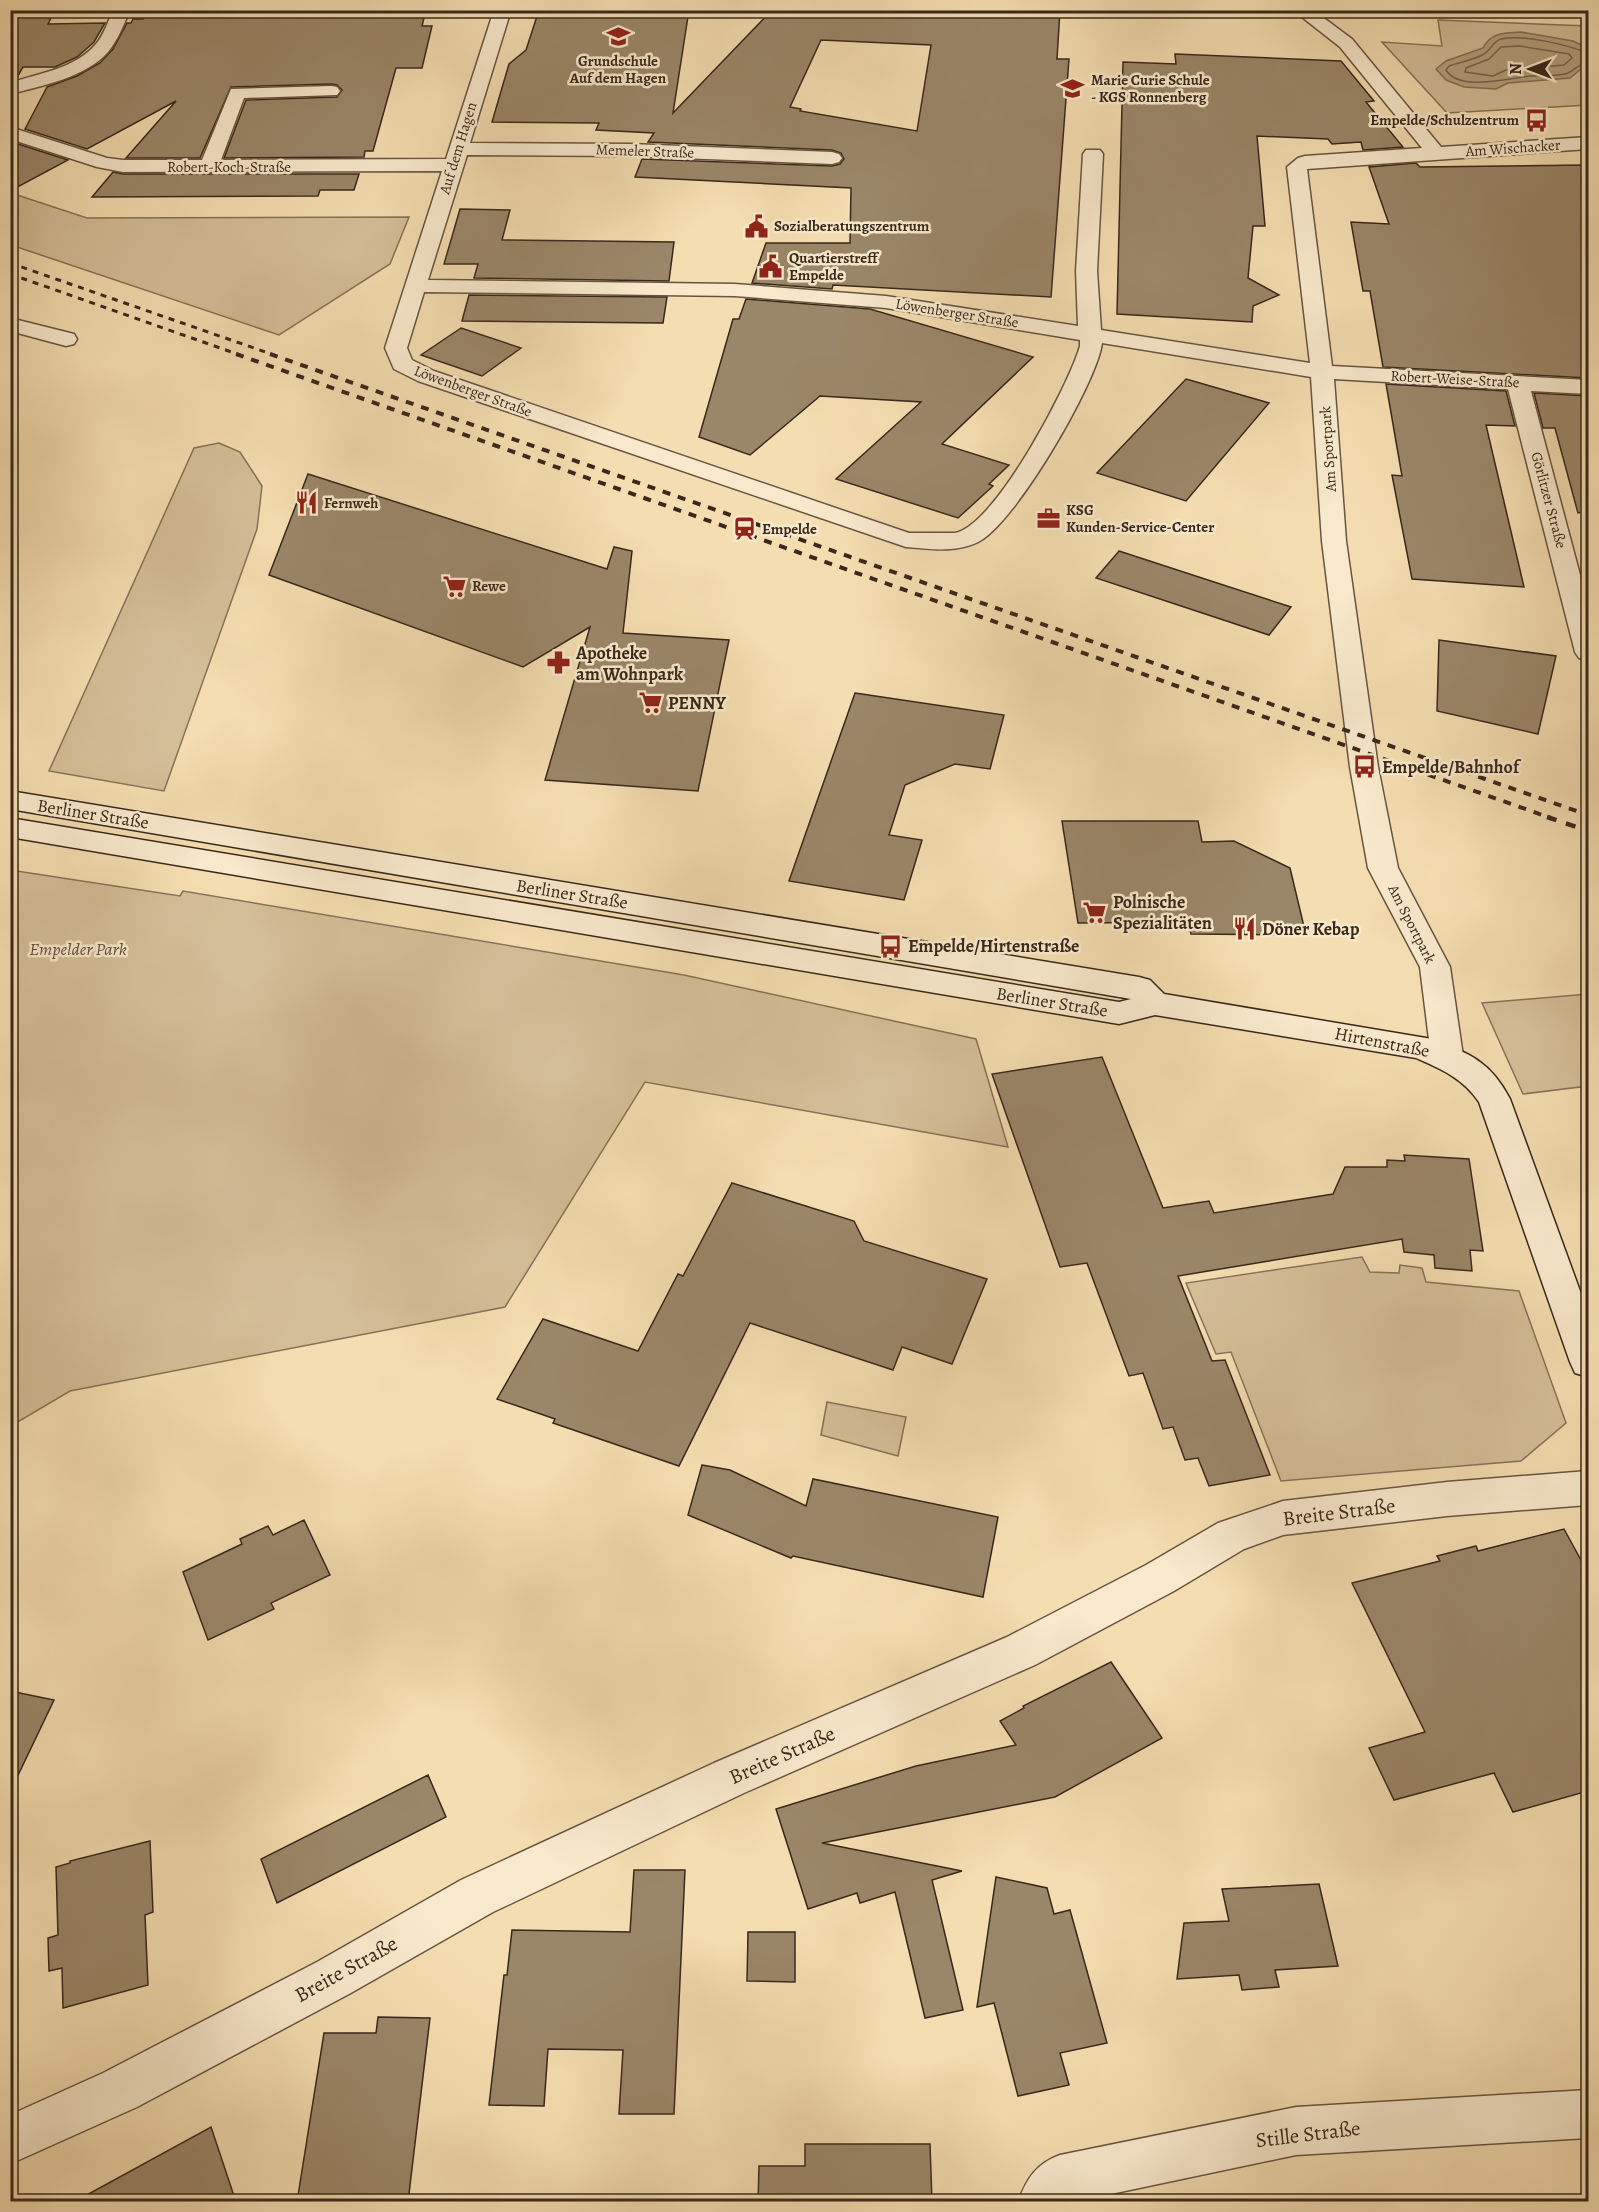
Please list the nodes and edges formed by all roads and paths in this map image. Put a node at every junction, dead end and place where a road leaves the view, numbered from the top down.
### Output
1 (122, 10) edge
2 (503, 10) edge
3 (1301, 10) edge
4 (10, 88) edge
5 (331, 90) dead end
6 (10, 133) edge
7 (1588, 142) edge
8 (1093, 154) dead end
9 (1437, 154) junction
10 (455, 157) junction
11 (832, 158) dead end
12 (209, 167) junction
13 (414, 286) junction
14 (10, 324) edge
15 (1089, 334) junction
16 (66, 339) dead end
17 (1322, 372) junction
18 (1518, 383) junction
19 (1588, 387) edge
20 (1588, 652) edge
21 (10, 801) edge
22 (10, 827) edge
23 (1155, 1004) junction
24 (1447, 1056) junction
25 (1588, 1362) edge
26 (1588, 1488) edge
27 (1588, 2114) edge
28 (10, 2140) edge
29 (1041, 2202) edge

1 - 4 street
2 - 10 street, Auf dem Hagen
3 - 9 street
5 - 12 street
6 - 12 street, Robert-Koch-Straße
7 - 9 street, Am Wischacker
8 - 15 street, Löwenberger Straße
9 - 17 street, Am Sportpark
10 - 11 street, Memeler Straße
10 - 12 street, Robert-Koch-Straße
10 - 13 street, Auf dem Hagen
13 - 15 street, Löwenberger Straße
13 - 15 street, Löwenberger Straße
14 - 16 street
15 - 17 street, Löwenberger Straße
17 - 18 street, Robert-Weise-Straße
17 - 24 street, Am Sportpark
18 - 19 street, Robert-Weise-Straße
18 - 20 street, Görlitzer Straße
21 - 23 street, Berliner Straße
22 - 23 street, Berliner Straße
23 - 24 street, Hirtenstraße
24 - 25 street, Hirtenstraße
26 - 28 street, Breite Straße
27 - 29 street, Stille Straße

